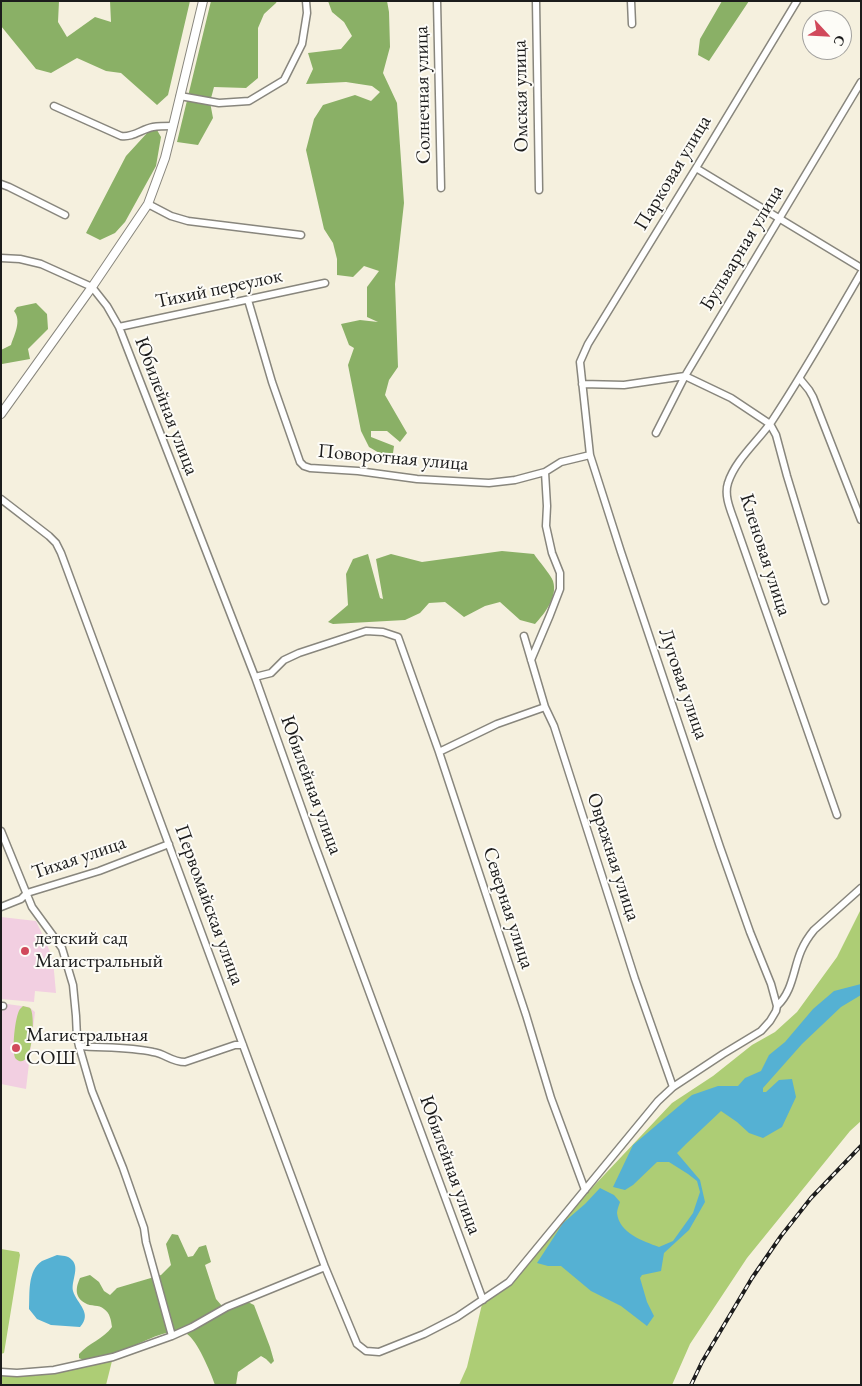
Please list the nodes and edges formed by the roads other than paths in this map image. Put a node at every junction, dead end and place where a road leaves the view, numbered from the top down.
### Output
1 (203, 1) edge
2 (306, 1) edge
3 (437, 1) edge
4 (536, 1) edge
5 (631, 1) edge
6 (797, 1) edge
7 (632, 24) dead end
8 (861, 82) edge
9 (180, 96) junction
10 (54, 106) dead end
11 (174, 126) junction
12 (696, 168) junction
13 (1, 184) edge
14 (441, 188) dead end
15 (539, 190) dead end
16 (148, 204) junction
17 (65, 215) dead end
18 (779, 217) junction
19 (302, 234) dead end
20 (1, 258) edge
21 (861, 268) edge
22 (861, 273) edge
23 (325, 283) dead end
24 (92, 287) junction
25 (248, 300) junction
26 (118, 327) junction
27 (580, 362) joint
28 (685, 376) junction
29 (800, 379) junction
30 (582, 384) junction
31 (1, 414) edge
32 (770, 424) junction
33 (656, 434) dead end
34 (590, 455) junction
35 (544, 472) junction
36 (1, 499) edge
37 (861, 520) edge
38 (825, 601) dead end
39 (524, 636) dead end
40 (532, 660) junction
41 (255, 677) junction
42 (545, 707) junction
43 (439, 752) junction
44 (837, 815) dead end
45 (1, 831) edge
46 (169, 844) junction
47 (861, 888) edge
48 (27, 893) junction
49 (1, 906) edge
50 (777, 1008) junction
51 (243, 1045) junction
52 (79, 1046) junction
53 (673, 1087) junction
54 (585, 1190) junction
55 (325, 1266) junction
56 (483, 1300) junction
57 (172, 1336) junction
58 (1, 1372) edge

1 - 9 street
2 - 9 street
3 - 14 street, Солнечная улица
4 - 15 street, Омская улица
5 - 7 street
6 - 12 street, Парковая улица
8 - 18 street, Бульварная улица
9 - 11 street
10 - 11 street
11 - 16 street
12 - 18 street
12 - 27 street, Парковая улица
13 - 17 street
16 - 19 street
16 - 24 street
18 - 21 street
18 - 28 street, Бульварная улица
20 - 24 street
22 - 29 street, Кленовая улица
23 - 25 street, Тихий переулок
24 - 26 street, Юбилейная улица
24 - 31 street
25 - 26 street, Тихий переулок
25 - 35 street, Поворотная улица
26 - 41 street, Юбилейная улица
27 - 30 street, Луговая улица
28 - 30 street
28 - 32 street
28 - 33 street, Бульварная улица
29 - 32 street, Кленовая улица
29 - 37 street
30 - 34 street, Луговая улица
32 - 38 street
32 - 44 street, Кленовая улица
34 - 35 street, Поворотная улица
34 - 50 street, Луговая улица
35 - 40 street
36 - 46 street, Первомайская улица
39 - 40 street, Овражная улица
40 - 42 street, Овражная улица
41 - 43 street, Северная улица
41 - 56 street, Юбилейная улица
42 - 43 street
42 - 53 street, Овражная улица
43 - 54 street, Северная улица
45 - 48 street
46 - 48 street, Тихая улица
46 - 51 street, Первомайская улица
47 - 50 street
48 - 49 street, Тихая улица
48 - 52 street
50 - 53 street
51 - 52 street
51 - 55 street, Первомайская улица
52 - 57 street
53 - 54 street
54 - 56 street
55 - 56 street, Первомайская улица
55 - 57 street
57 - 58 street

